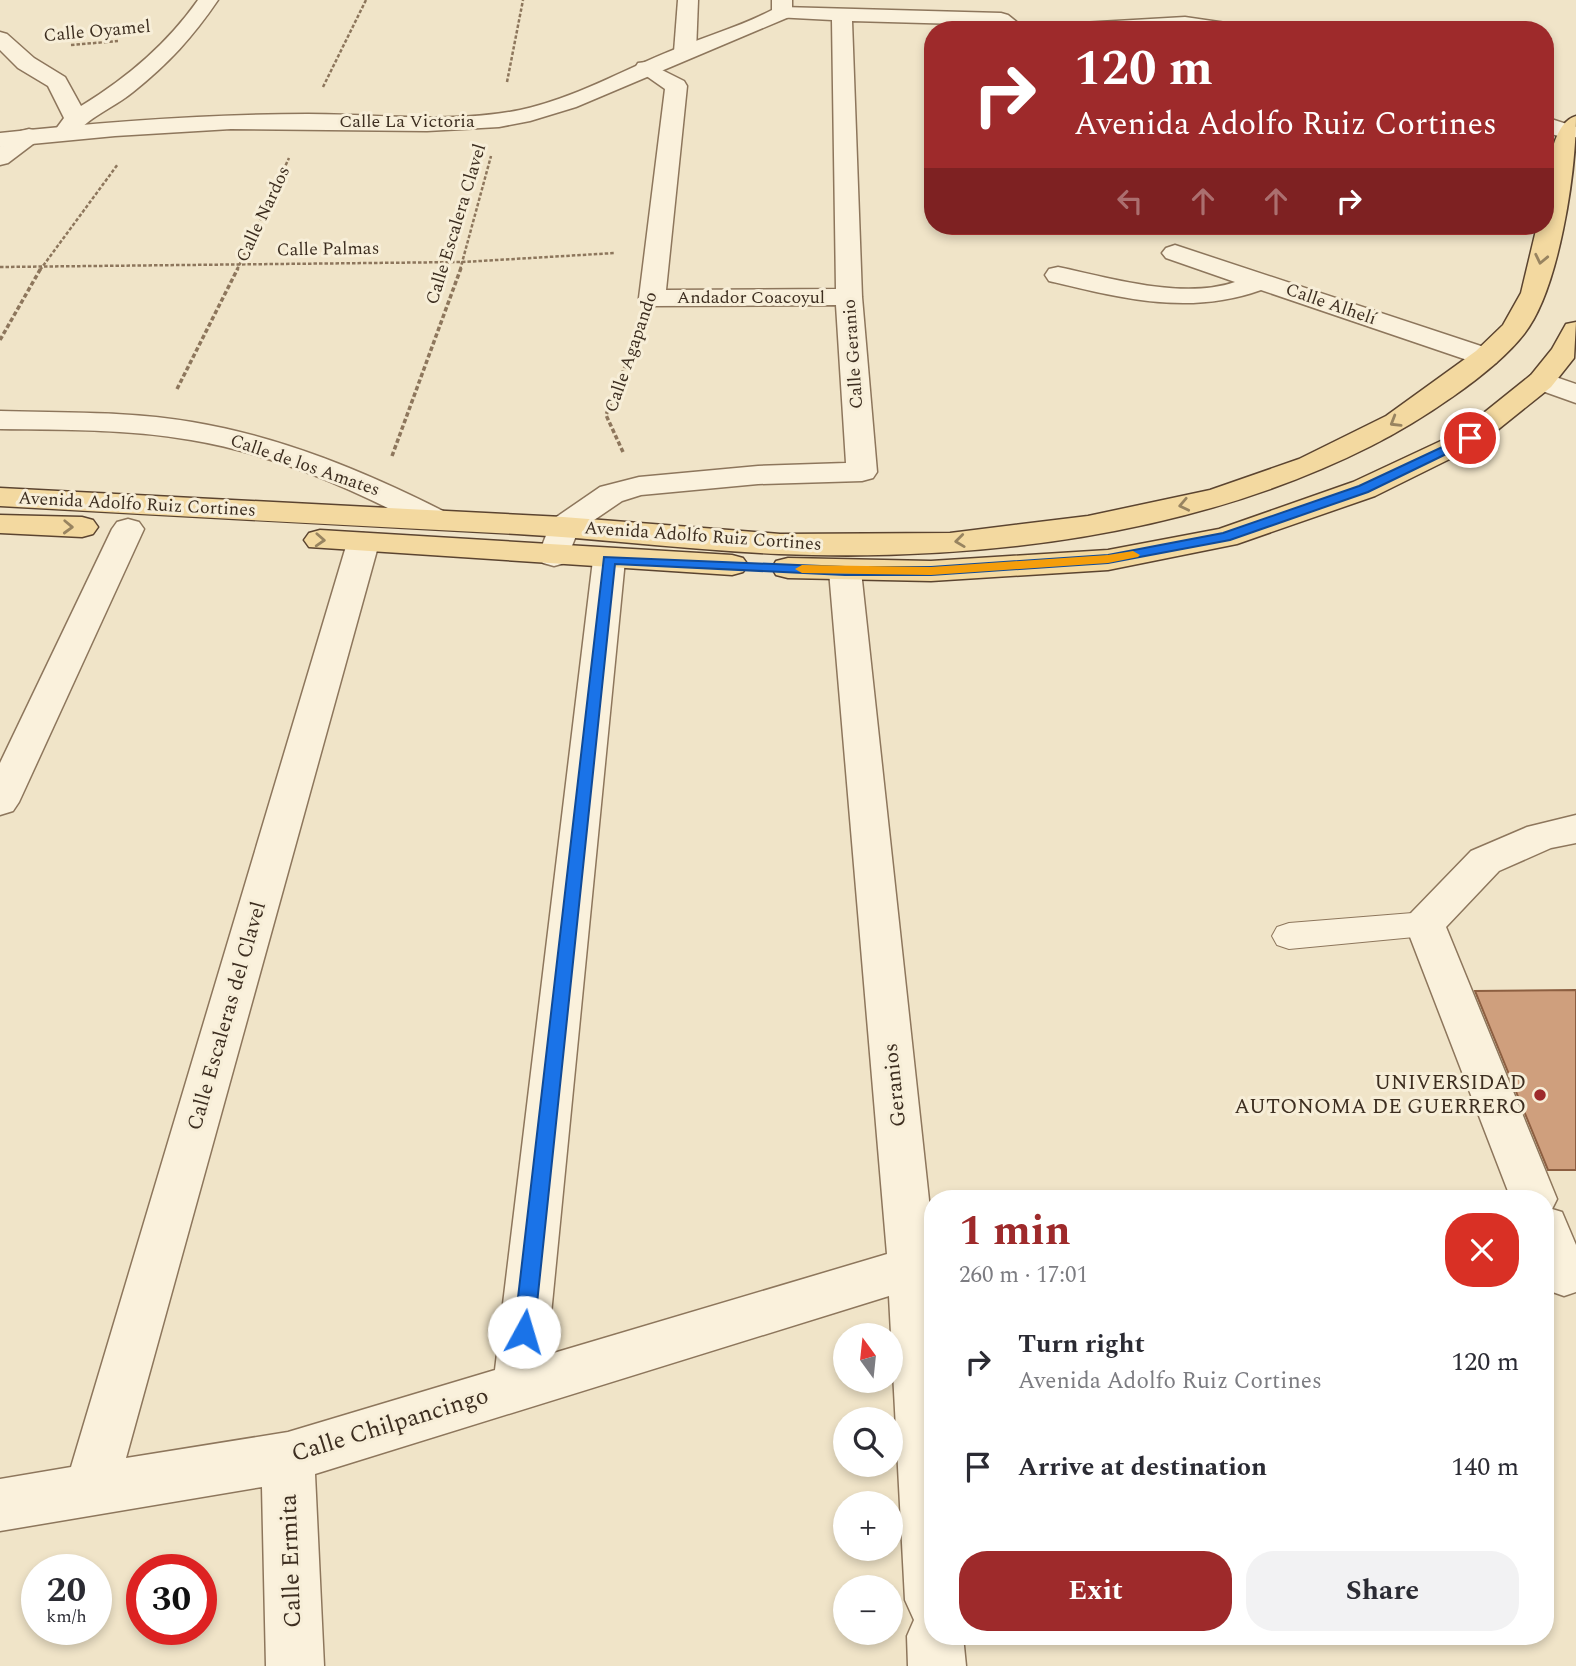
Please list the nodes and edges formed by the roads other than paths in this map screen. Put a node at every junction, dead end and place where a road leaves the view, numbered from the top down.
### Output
1 (208, 0) edge
2 (688, 0) edge
3 (1170, 0) edge
4 (782, 6) edge
5 (842, 13) junction
6 (1004, 16) edge
7 (1184, 21) edge
8 (6, 44) edge
9 (685, 52) junction
10 (646, 68) junction
11 (70, 126) junction
12 (1563, 126) edge
13 (29, 136) junction
14 (0, 140) edge
15 (0, 158) edge
16 (1554, 199) edge
17 (1545, 235) edge
18 (1175, 253) dead end
19 (1058, 275) dead end
20 (1264, 281) junction
21 (849, 297) junction
22 (652, 298) joint
23 (1576, 330) edge
24 (1486, 357) junction
25 (1541, 381) junction
26 (1576, 394) edge
27 (0, 420) edge
28 (0, 497) edge
29 (436, 520) junction
30 (0, 524) edge
31 (128, 529) junction
32 (558, 541) junction
33 (363, 543) junction
34 (609, 560) junction
35 (845, 571) junction
36 (0, 802) edge
37 (1576, 829) edge
38 (1424, 924) junction
39 (1289, 936) dead end
40 (1530, 1190) edge
41 (1554, 1252) edge
42 (923, 1266) edge
43 (1562, 1275) edge
44 (924, 1299) edge
45 (518, 1387) junction
46 (288, 1457) junction
47 (91, 1489) junction
48 (0, 1505) edge
49 (936, 1645) edge
50 (295, 1666) edge
51 (937, 1666) edge

1 - 11 street
2 - 9 street
3 - 7 street
4 - 5 street
4 - 9 street, Calle La Victoria
5 - 6 street
5 - 21 street, Calle Geranio
8 - 11 street
9 - 10 street, Calle La Victoria
10 - 11 street, Calle La Victoria
10 - 22 street, Calle Agapando
11 - 13 street, Calle La Victoria
12 - 16 main road, Avenida Adolfo Ruiz Cortines
13 - 14 street, Calle La Victoria
13 - 15 street
17 -> 24 main road, Avenida Adolfo Ruiz Cortines
18 - 20 street, Calle Alhelí
19 - 20 street
20 - 24 street, Calle Alhelí
21 - 22 street, Andador Coacoyul
21 - 32 street, Calle Geranio
23 - 25 main road, Avenida Adolfo Ruiz Cortines
24 -> 32 main road, Avenida Adolfo Ruiz Cortines
25 - 26 street
25 - 35 main road, Avenida Adolfo Ruiz Cortines
27 - 29 street, Calle de los Amates
28 - 29 main road, Avenida Adolfo Ruiz Cortines
29 - 32 main road, Avenida Adolfo Ruiz Cortines
30 -> 31 main road, Avenida Adolfo Ruiz Cortines
31 -> 33 main road, Avenida Adolfo Ruiz Cortines
31 - 36 street
32 - 33 main road, Avenida Adolfo Ruiz Cortines
32 - 34 main road, Avenida Adolfo Ruiz Cortines
33 - 47 street, Calle Escaleras del Clavel
34 - 35 main road, Avenida Adolfo Ruiz Cortines
34 - 45 street
35 - 42 street, Geranios
37 - 38 street
38 - 39 lane
38 - 40 street
41 - 43 street
42 - 44 street, Geranios
42 - 45 street, Calle Chilpancingo
45 - 46 street, Calle Chilpancingo
46 - 47 street, Calle Chilpancingo
46 - 50 street, Calle Ermita
47 - 48 street, Calle Chilpancingo
49 - 51 street

